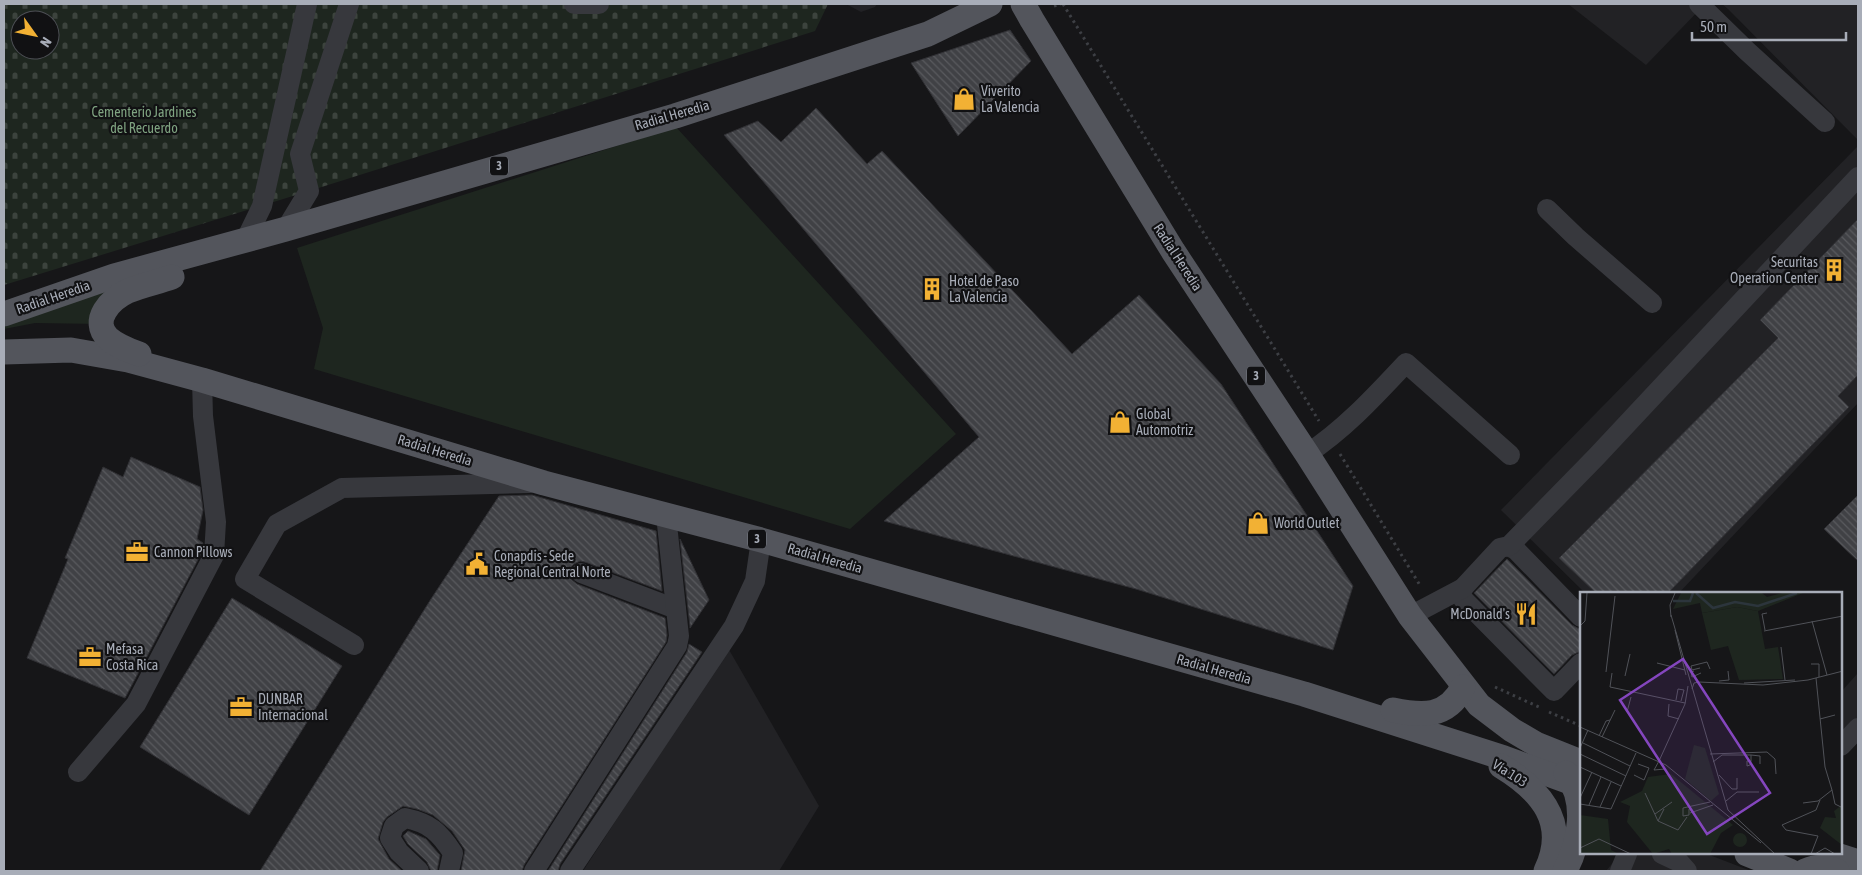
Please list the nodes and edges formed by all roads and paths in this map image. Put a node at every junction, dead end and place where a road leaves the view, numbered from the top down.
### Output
1 (307, 4) edge
2 (349, 4) edge
3 (574, 4) edge
4 (599, 4) edge
5 (990, 4) edge
6 (1023, 4) edge
7 (1062, 4) edge
8 (1699, 4) edge
9 (1054, 6) dead end
10 (659, 119) junction
11 (1825, 122) dead end
12 (274, 151) junction
13 (300, 154) junction
14 (1858, 177) edge
15 (1547, 209) dead end
16 (286, 229) junction
17 (246, 239) junction
18 (1652, 303) dead end
19 (4, 314) edge
20 (4, 352) edge
21 (202, 380) junction
22 (1330, 439) junction
23 (1307, 454) junction
24 (1510, 455) dead end
25 (544, 483) junction
26 (666, 515) junction
27 (761, 540) junction
28 (1509, 546) junction
29 (581, 573) dead end
30 (1463, 588) junction
31 (676, 609) junction
32 (1421, 610) junction
33 (1580, 616) edge
34 (354, 645) dead end
35 (1580, 664) edge
36 (1493, 686) dead end
37 (1463, 687) junction
38 (1304, 694) junction
39 (1580, 726) edge
40 (1858, 728) edge
41 (1430, 734) junction
42 (1842, 745) edge
43 (78, 772) dead end
44 (1579, 777) edge
45 (1591, 855) edge
46 (1627, 855) edge
47 (1664, 855) edge
48 (1730, 855) edge
49 (1750, 855) edge
50 (1836, 855) edge
51 (1858, 862) edge
52 (419, 871) edge
53 (449, 871) edge
54 (534, 871) edge
55 (570, 871) edge
56 (1546, 871) edge
57 (1564, 871) edge
58 (1580, 871) edge
59 (1620, 871) edge
60 (1687, 871) edge
61 (1753, 871) edge
62 (1790, 871) edge
63 (1805, 871) edge
64 (1837, 871) edge

1 - 12 lane
2 - 13 lane
3 - 4 lane
5 - 10 main road, Radial Heredia / 3
6 - 23 main road, Radial Heredia / 3
7 - 9 path
7 - 22 path
8 - 11 lane
10 - 16 main road, Radial Heredia / 3
10 - 21 main road
12 - 13 lane
12 - 17 lane
13 - 16 lane
14 - 28 lane
15 - 18 lane
16 - 17 main road, Radial Heredia / 3
17 - 19 main road, Radial Heredia / 3
20 - 21 main road, Radial Heredia / 3
21 - 25 main road, Radial Heredia / 3
21 - 43 lane
22 - 23 lane
22 - 24 lane
22 - 32 path
23 - 32 main road, Radial Heredia / 3
25 - 26 main road, Radial Heredia / 3
25 - 34 lane
26 - 27 main road, Radial Heredia / 3
26 - 31 lane
27 - 38 main road, Radial Heredia / 3
27 - 55 lane
28 - 30 lane
28 - 33 lane
29 - 31 lane
30 - 32 lane
30 - 35 lane
31 - 54 lane
32 - 37 main road, Radial Heredia / 3
36 - 39 path
37 - 38 main road
37 - 44 main road, Radial Heredia / 3
38 - 41 main road, Radial Heredia / 3
40 - 42 lane
41 - 44 main road, Radial Heredia / 3
41 - 56 main road, Vía 103
44 - 57 main road
45 - 58 main road
46 - 59 lane
47 - 60 lane
48 - 61 main road
49 - 62 main road
50 - 51 main road
52 - 53 lane
63 - 64 main road

